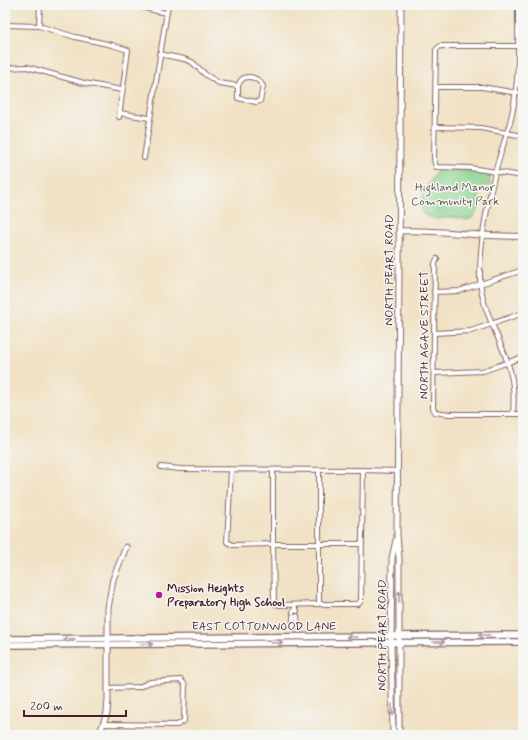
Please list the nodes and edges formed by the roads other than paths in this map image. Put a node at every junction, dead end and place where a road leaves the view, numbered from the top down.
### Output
1 (40, 5) edge
2 (135, 5) edge
3 (168, 5) edge
4 (401, 5) edge
5 (518, 5) edge
6 (166, 13) junction
7 (5, 25) edge
8 (39, 26) junction
9 (521, 46) edge
10 (159, 54) junction
11 (5, 68) edge
12 (238, 86) junction
13 (436, 87) junction
14 (122, 90) junction
15 (516, 93) junction
16 (523, 94) edge
17 (149, 118) junction
18 (435, 127) junction
19 (508, 134) junction
20 (523, 136) edge
21 (144, 158) dead end
22 (496, 172) junction
23 (523, 176) edge
24 (399, 231) junction
25 (484, 235) junction
26 (523, 236) edge
27 (437, 259) dead end
28 (523, 270) edge
29 (481, 285) junction
30 (434, 292) junction
31 (523, 313) edge
32 (491, 325) junction
33 (434, 333) junction
34 (523, 357) edge
35 (506, 363) junction
36 (434, 373) junction
37 (514, 414) junction
38 (523, 414) edge
39 (161, 467) dead end
40 (231, 470) junction
41 (273, 470) junction
42 (319, 470) junction
43 (363, 470) junction
44 (397, 471) junction
45 (396, 535) junction
46 (273, 544) junction
47 (319, 544) junction
48 (362, 544) junction
49 (126, 547) dead end
50 (319, 604) junction
51 (295, 613) junction
52 (523, 635) edge
53 (399, 636) junction
54 (295, 637) junction
55 (5, 639) edge
56 (391, 640) junction
57 (108, 641) junction
58 (523, 642) edge
59 (400, 643) junction
60 (5, 645) edge
61 (109, 688) junction
62 (103, 724) junction
63 (99, 735) edge
64 (393, 735) edge
65 (399, 735) edge

1 - 8 street
2 - 6 street
3 - 6 street
4 - 24 street, NORTH PEART ROAD
5 - 9 street
6 - 10 street
7 - 8 street
8 - 14 street
9 - 13 street
9 - 15 street
10 - 12 street
10 - 17 street
11 - 14 street
12 - 12 street
13 - 15 street
13 - 18 street
14 - 17 street
15 - 16 street
15 - 19 street
17 - 21 street
18 - 19 street
18 - 22 street
19 - 20 street
19 - 22 street
22 - 23 street
22 - 25 street
24 - 25 street
24 - 44 street, NORTH PEART ROAD
25 - 26 street
25 - 29 street
27 - 30 street, NORTH AGAVE STREET
28 - 29 street
29 - 30 street
29 - 32 street
30 - 33 street, NORTH AGAVE STREET
31 - 32 street
32 - 33 street
32 - 35 street
33 - 36 street, NORTH AGAVE STREET
34 - 35 street
35 - 36 street
35 - 37 street
36 - 37 street, NORTH AGAVE STREET
37 - 38 street
39 - 40 street
40 - 41 street
40 - 46 street
41 - 42 street
41 - 46 street
42 - 43 street
42 - 47 street
43 - 44 street
43 - 48 street
44 - 45 street, NORTH PEART ROAD
53 -> 45 street, NORTH PEART ROAD
45 - 56 street, NORTH PEART ROAD
46 - 47 street
46 - 51 street
47 - 48 street
47 - 50 street
48 - 50 street
49 - 57 street
50 - 51 street
51 - 54 street
52 -> 53 main road, EAST COTTONWOOD LANE
53 - 56 main road, EAST COTTONWOOD LANE
53 - 59 street, NORTH PEART ROAD
56 -> 54 main road, EAST COTTONWOOD LANE
54 - 57 main road, EAST COTTONWOOD LANE
57 -> 55 main road, EAST COTTONWOOD LANE
57 -> 56 main road, EAST COTTONWOOD LANE
56 - 59 main road, EAST COTTONWOOD LANE
56 -> 64 street, NORTH PEART ROAD
57 - 60 main road, EAST COTTONWOOD LANE
57 - 61 street
59 -> 58 main road, EAST COTTONWOOD LANE
59 - 65 street, NORTH PEART ROAD
61 - 62 street
61 - 62 street
62 - 63 street

